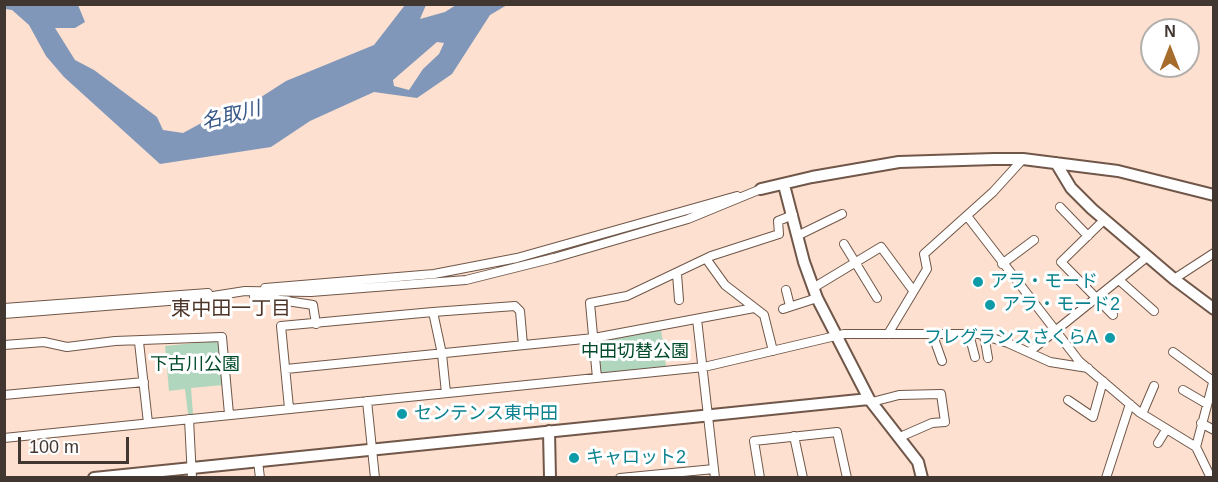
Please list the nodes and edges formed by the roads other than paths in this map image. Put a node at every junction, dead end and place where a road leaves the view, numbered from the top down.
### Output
1 (1023, 159) junction
2 (1056, 163) junction
3 (784, 185) junction
4 (761, 189) joint
5 (1214, 195) edge
6 (1060, 207) dead end
7 (842, 214) dead end
8 (793, 215) junction
9 (967, 216) junction
10 (1104, 220) junction
11 (799, 236) junction
12 (1088, 236) junction
13 (1034, 240) dead end
14 (844, 244) dead end
15 (1214, 253) edge
16 (1148, 257) junction
17 (707, 260) junction
18 (856, 262) junction
19 (1002, 264) junction
20 (677, 274) junction
21 (1174, 279) junction
22 (1119, 280) junction
23 (912, 289) junction
24 (786, 290) dead end
25 (245, 291) junction
26 (815, 293) junction
27 (877, 298) dead end
28 (1097, 298) junction
29 (679, 300) dead end
30 (4, 308) edge
31 (754, 308) junction
32 (1214, 309) edge
33 (1154, 311) dead end
34 (433, 312) junction
35 (4, 314) edge
36 (1113, 315) dead end
37 (697, 319) junction
38 (316, 324) junction
39 (932, 333) junction
40 (1056, 333) junction
41 (888, 334) junction
42 (969, 334) junction
43 (835, 335) junction
44 (984, 335) junction
45 (594, 338) junction
46 (140, 342) junction
47 (4, 345) edge
48 (523, 345) junction
49 (773, 351) junction
50 (1029, 352) junction
51 (1173, 352) dead end
52 (442, 354) junction
53 (975, 357) dead end
54 (988, 358) dead end
55 (942, 361) dead end
56 (704, 367) junction
57 (1088, 368) junction
58 (286, 369) junction
59 (597, 378) junction
60 (1103, 381) junction
61 (144, 382) junction
62 (1213, 385) edge
63 (1154, 386) dead end
64 (1183, 390) dead end
65 (446, 393) junction
66 (4, 395) edge
67 (871, 400) junction
68 (1068, 400) dead end
69 (367, 401) junction
70 (1130, 404) junction
71 (1207, 404) junction
72 (289, 408) junction
73 (230, 414) junction
74 (1142, 414) junction
75 (709, 416) junction
76 (189, 419) junction
77 (148, 423) junction
78 (1201, 423) junction
79 (1166, 430) junction
80 (1214, 430) edge
81 (549, 431) junction
82 (794, 435) junction
83 (900, 437) junction
84 (4, 438) edge
85 (1158, 443) dead end
86 (1196, 447) junction
87 (372, 449) junction
88 (258, 461) junction
89 (192, 473) edge
90 (714, 473) edge
91 (94, 477) edge
92 (260, 477) edge
93 (375, 477) edge
94 (550, 477) edge
95 (620, 477) edge
96 (760, 477) edge
97 (803, 477) edge
98 (845, 477) edge
99 (922, 477) edge
100 (1106, 477) edge
101 (1211, 477) edge

1 - 2 street
1 - 3 street
1 - 9 street
2 - 5 street
2 - 10 street
3 - 4 street
3 - 8 street
4 - 25 street
6 - 12 street
7 - 11 street
8 - 11 street
8 - 17 street
9 - 19 street
9 - 23 street
10 - 12 street
10 - 16 street
11 - 26 street
12 - 28 street
13 - 19 street
14 - 18 street
15 - 21 street
16 - 21 street
16 - 22 street
17 - 20 street
17 - 31 street
18 - 23 street
18 - 26 street
18 - 27 street
19 - 40 street
20 - 29 street
20 - 45 street
21 - 32 street
22 - 28 street
22 - 33 street
23 - 41 street
24 - 26 street
25 - 30 street
25 - 35 street
25 - 38 street
26 - 43 street
28 - 36 street
28 - 40 street
31 - 37 street
31 - 49 street
34 - 38 street
34 - 48 street
34 - 52 street
37 - 45 street
37 - 56 street
38 - 58 street
39 - 41 street
39 - 42 street
39 - 55 street
40 - 50 street
40 - 57 street
41 - 43 street
42 - 44 street
42 - 53 street
43 - 49 street
43 - 67 street
44 - 50 street
44 - 54 street
45 - 48 street
45 - 59 street
46 - 47 street
46 - 61 street
46 - 73 street
48 - 52 street
49 - 56 street
50 - 57 street
51 - 62 street
52 - 58 street
52 - 65 street
56 - 59 street
56 - 75 street
57 - 60 street
58 - 72 street
59 - 65 street
60 - 68 street
60 - 70 street
61 - 66 street
61 - 77 street
62 - 71 street
63 - 74 street
64 - 71 street
65 - 69 street
67 - 75 street
67 - 83 street
67 - 83 street
69 - 72 street
69 - 87 street
70 - 74 street
70 - 100 street
71 - 78 street
72 - 73 street
73 - 76 street
74 - 79 street
75 - 81 street
75 - 90 street
76 - 77 street
76 - 89 street
77 - 84 street
78 - 80 street
78 - 86 street
79 - 85 street
79 - 86 street
81 - 87 street
81 - 94 street
82 - 96 street
82 - 97 street
82 - 98 street
83 - 99 street
86 - 101 street
87 - 88 street
87 - 93 street
88 - 89 street
88 - 92 street
89 - 91 street
90 - 95 street

